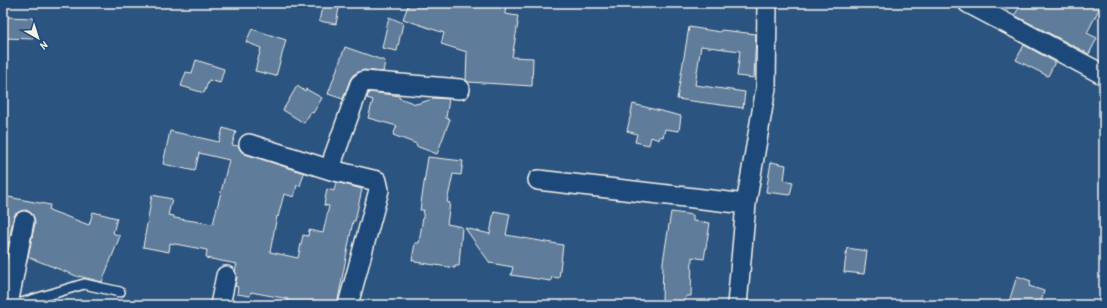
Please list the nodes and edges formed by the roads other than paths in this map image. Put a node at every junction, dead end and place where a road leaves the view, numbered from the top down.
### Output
1 (767, 3) edge
2 (968, 3) edge
3 (1104, 75) edge
4 (460, 89) dead end
5 (249, 144) dead end
6 (331, 170) junction
7 (538, 180) dead end
8 (746, 204) junction
9 (24, 221) dead end
10 (226, 276) dead end
11 (120, 292) dead end
12 (8, 305) edge
13 (15, 305) edge
14 (220, 305) edge
15 (348, 305) edge
16 (737, 305) edge

1 - 8 street
2 - 3 street
4 - 6 street
5 - 6 street
6 - 15 street
7 - 8 street
8 - 16 street
9 - 12 street
10 - 14 street
11 - 13 lane

